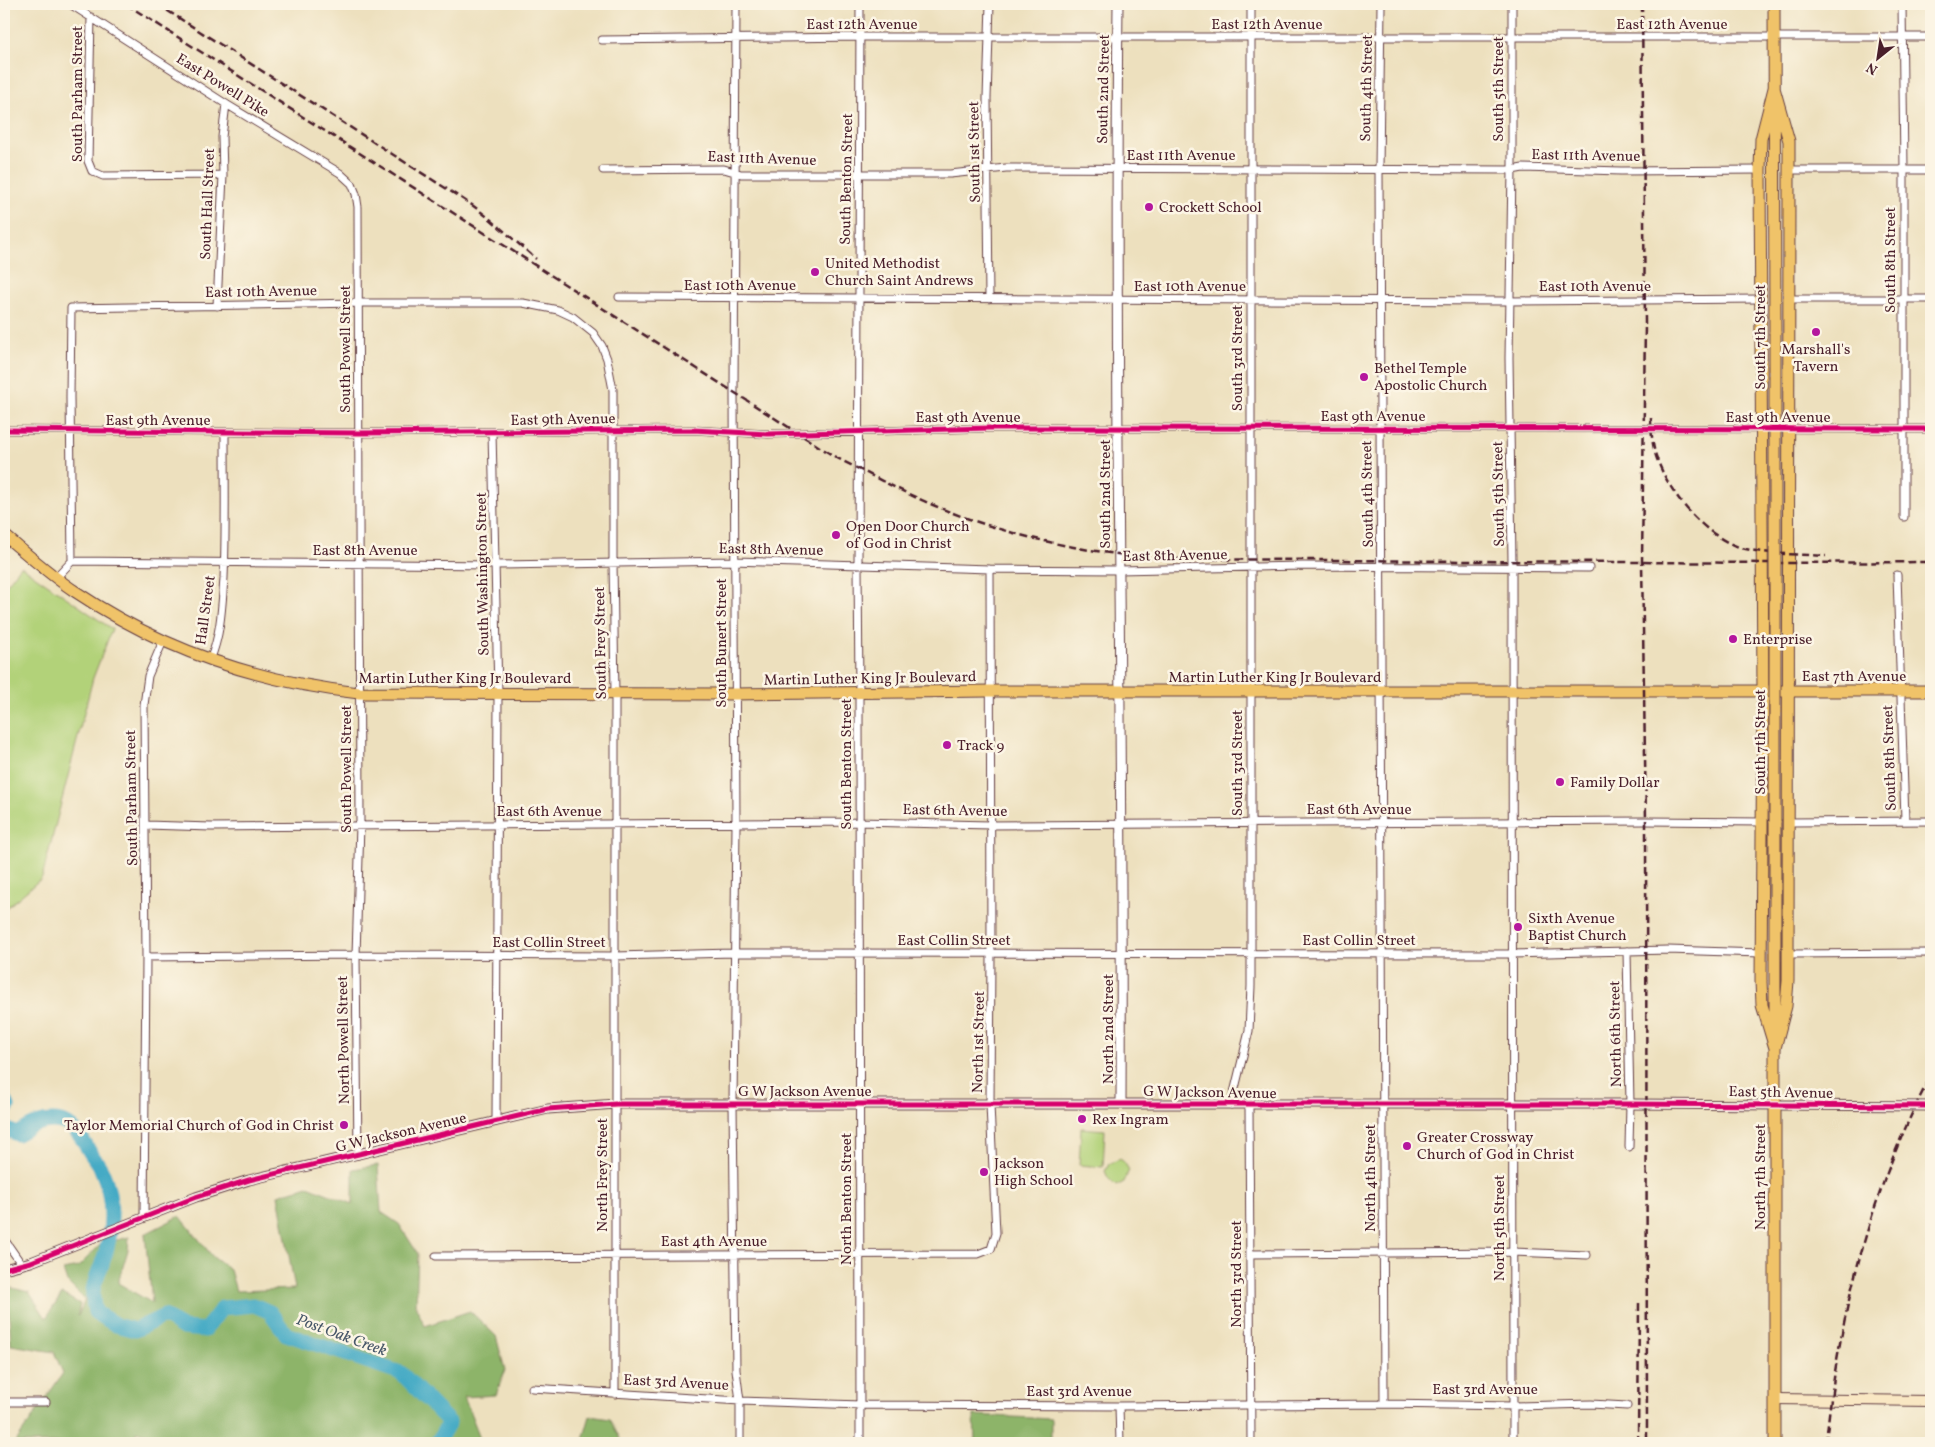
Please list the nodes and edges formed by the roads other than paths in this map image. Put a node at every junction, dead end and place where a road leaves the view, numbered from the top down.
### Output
1 (70, 4) edge
2 (736, 4) edge
3 (860, 4) edge
4 (990, 4) edge
5 (1118, 4) edge
6 (1251, 4) edge
7 (1381, 4) edge
8 (1512, 4) edge
9 (1774, 4) edge
10 (1902, 4) edge
11 (91, 17) junction
12 (1931, 37) edge
13 (861, 38) junction
14 (989, 38) junction
15 (1118, 38) junction
16 (1251, 38) junction
17 (1380, 38) junction
18 (1512, 38) junction
19 (1774, 38) junction
20 (1903, 38) junction
21 (736, 39) junction
22 (602, 40) dead end
23 (1774, 88) junction
24 (226, 104) junction
25 (1116, 168) junction
26 (1251, 169) junction
27 (1904, 169) junction
28 (603, 170) dead end
29 (988, 170) junction
30 (1379, 170) junction
31 (1512, 170) junction
32 (1760, 170) junction
33 (1789, 170) junction
34 (1931, 170) edge
35 (736, 172) junction
36 (860, 174) junction
37 (223, 175) junction
38 (356, 194) joint
39 (619, 297) dead end
40 (858, 298) junction
41 (734, 299) junction
42 (989, 299) junction
43 (1116, 299) junction
44 (1761, 299) junction
45 (1789, 299) junction
46 (1904, 299) junction
47 (1931, 299) edge
48 (1251, 300) junction
49 (1380, 300) junction
50 (1509, 301) junction
51 (359, 303) junction
52 (217, 306) junction
53 (594, 334) joint
54 (1251, 428) junction
55 (1118, 429) junction
56 (1380, 429) junction
57 (1511, 429) junction
58 (1761, 429) junction
59 (1789, 429) junction
60 (1903, 429) junction
61 (1931, 429) edge
62 (5, 430) edge
63 (613, 430) junction
64 (859, 430) junction
65 (70, 432) junction
66 (225, 432) junction
67 (492, 432) junction
68 (734, 432) junction
69 (358, 433) junction
70 (1904, 517) dead end
71 (4, 535) edge
72 (72, 561) junction
73 (734, 561) junction
74 (612, 562) junction
75 (224, 563) junction
76 (358, 564) junction
77 (495, 564) junction
78 (858, 565) junction
79 (1382, 566) junction
80 (1251, 567) junction
81 (1512, 568) junction
82 (1589, 568) dead end
83 (990, 569) junction
84 (1119, 570) junction
85 (1897, 575) dead end
86 (56, 578) junction
87 (163, 641) junction
88 (210, 660) junction
89 (990, 691) junction
90 (1763, 691) junction
91 (1776, 691) joint
92 (1789, 691) junction
93 (1900, 691) junction
94 (1931, 691) edge
95 (860, 692) junction
96 (1120, 692) junction
97 (1251, 692) junction
98 (1381, 692) junction
99 (1512, 692) junction
100 (359, 693) junction
101 (498, 693) junction
102 (615, 694) junction
103 (735, 694) junction
104 (1905, 820) junction
105 (1775, 821) joint
106 (1931, 821) edge
107 (859, 822) junction
108 (1382, 822) junction
109 (1511, 822) junction
110 (1763, 822) junction
111 (1789, 822) junction
112 (1250, 823) junction
113 (736, 824) junction
114 (1121, 824) junction
115 (146, 825) junction
116 (360, 825) junction
117 (498, 825) junction
118 (614, 825) junction
119 (990, 825) junction
120 (1627, 951) junction
121 (733, 953) junction
122 (1251, 953) junction
123 (1382, 953) junction
124 (1762, 953) junction
125 (1931, 953) edge
126 (356, 954) junction
127 (860, 954) junction
128 (991, 954) junction
129 (1122, 954) junction
130 (1512, 954) junction
131 (1789, 954) junction
132 (497, 955) junction
133 (616, 956) junction
134 (146, 957) junction
135 (1775, 1048) junction
136 (1121, 1103) junction
137 (616, 1104) junction
138 (732, 1104) junction
139 (859, 1104) junction
140 (1231, 1104) junction
141 (1512, 1104) junction
142 (1630, 1104) junction
143 (1774, 1104) junction
144 (990, 1105) junction
145 (1249, 1105) junction
146 (1384, 1105) junction
147 (1931, 1106) edge
148 (496, 1122) junction
149 (1629, 1147) dead end
150 (358, 1155) junction
151 (142, 1218) junction
152 (4, 1239) edge
153 (991, 1249) joint
154 (1513, 1252) junction
155 (1384, 1253) junction
156 (860, 1254) junction
157 (1250, 1254) junction
158 (735, 1255) junction
159 (1587, 1255) dead end
160 (436, 1256) dead end
161 (616, 1256) junction
162 (22, 1265) junction
163 (4, 1269) edge
164 (532, 1388) dead end
165 (615, 1394) junction
166 (1775, 1399) junction
167 (740, 1401) junction
168 (1931, 1401) edge
169 (4, 1402) edge
170 (46, 1402) dead end
171 (1251, 1404) junction
172 (1384, 1404) junction
173 (861, 1405) junction
174 (1119, 1406) junction
175 (1514, 1406) junction
176 (1627, 1406) dead end
177 (740, 1443) edge
178 (860, 1443) edge
179 (1120, 1443) edge
180 (1252, 1443) edge
181 (1513, 1443) edge
182 (1775, 1443) edge

1 - 11 street, East Powell Pike
2 - 21 street, South Bunert Street
3 - 13 street, South Benton Street
4 - 14 street, South 1st Street
5 - 15 street, South 2nd Street
6 - 16 street, South 3rd Street
7 - 17 street, South 4th Street
8 - 18 street, South 5th Street
9 - 19 main road, South 7th Street
10 - 20 street, South 8th Street
11 - 24 street, East Powell Pike
11 - 37 street, South Parham Street
12 - 20 street, East 12th Avenue
13 - 14 street, East 12th Avenue
13 - 21 street, East 12th Avenue
13 - 36 street, South Benton Street
14 - 15 street, East 12th Avenue
14 - 29 street, South 1st Street
15 - 16 street, East 12th Avenue
15 - 25 street, South 2nd Street
16 - 17 street, East 12th Avenue
16 - 26 street, South 3rd Street
17 - 18 street, East 12th Avenue
17 - 30 street, South 4th Street
18 - 19 street, East 12th Avenue
18 - 31 street, South 5th Street
19 - 20 street, East 12th Avenue
19 - 23 main road, South 7th Street
20 - 27 street, South 8th Street
21 - 22 street, East 12th Avenue
21 - 35 street, South Bunert Street
23 - 32 main road
23 - 33 main road
23 - 105 main road, South 7th Street, bridge
24 - 37 street, South Hall Street
24 - 38 street, East Powell Pike
25 - 26 street, East 11th Avenue
25 - 29 street, East 11th Avenue
25 - 43 street, South 2nd Street
26 - 30 street, East 11th Avenue
26 - 48 street, South 3rd Street
27 - 33 street
27 - 34 street
27 - 46 street, South 8th Street
28 - 35 street, East 11th Avenue
29 - 36 street, East 11th Avenue
29 - 42 street, South 1st Street
30 - 31 street, East 11th Avenue
30 - 49 street, South 4th Street
31 - 32 street, East 11th Avenue
31 - 50 street, South 5th Street
32 - 44 main road
33 - 45 main road
35 - 36 street, East 11th Avenue
35 - 41 street, South Bunert Street
36 - 40 street, South Benton Street
37 - 52 street, South Hall Street
38 - 51 street, South Powell Street
39 - 41 street, East 10th Avenue
40 - 41 street, East 10th Avenue
40 - 42 street, East 10th Avenue
40 - 64 street, South Benton Street
41 - 68 street, South Bunert Street
42 - 43 street, East 10th Avenue
43 - 48 street, East 10th Avenue
43 - 55 street, South 2nd Street
44 - 50 street, East 10th Avenue
44 - 58 main road
45 - 46 street
45 - 59 main road
46 - 47 street
46 - 60 street, South 8th Street
48 - 49 street, East 10th Avenue
48 - 54 street, South 3rd Street
49 - 50 street, East 10th Avenue
49 - 56 street, South 4th Street
50 - 57 street, South 5th Street
51 - 52 street, East 10th Avenue
51 - 53 street, East 10th Avenue
51 - 69 street, South Powell Street
52 - 65 street, East 10th Avenue
53 - 63 street, South Frey Street
54 - 55 street, East 9th Avenue
54 - 56 street, East 9th Avenue
54 - 80 street, South 3rd Street
55 - 64 street, East 9th Avenue
55 - 84 street, South 2nd Street
56 - 57 street, East 9th Avenue
56 - 79 street, South 4th Street
57 - 58 street, East 9th Avenue
57 - 81 street, South 5th Street
58 - 59 street, East 9th Avenue
58 - 90 main road
59 - 60 street, East 9th Avenue
59 - 92 main road
60 - 61 street, East 9th Avenue
60 - 70 street, South 8th Street
62 - 65 street, East 9th Avenue
63 - 67 street, East 9th Avenue
63 - 68 street, East 9th Avenue
63 - 74 street, South Frey Street
64 - 68 street, East 9th Avenue
64 - 78 street, South Benton Street
65 - 66 street, East 9th Avenue
65 - 72 street
66 - 69 street, East 9th Avenue
66 - 75 street
67 - 69 street, East 9th Avenue
67 - 77 street, South Washington Street
68 - 73 street, South Bunert Street
69 - 76 street, South Powell Street
71 - 86 main road, Martin Luther King Jr Boulevard
72 - 75 street, East 8th Avenue
72 - 86 street
73 - 74 street, East 8th Avenue
73 - 78 street, East 8th Avenue
73 - 103 street, South Bunert Street
74 - 77 street, East 8th Avenue
74 - 102 street, South Frey Street
75 - 76 street, East 8th Avenue
75 - 88 street, Hall Street
76 - 77 street, East 8th Avenue
76 - 100 street, South Powell Street
77 - 101 street, South Washington Street
78 - 83 street, East 8th Avenue
78 - 95 street, South Benton Street
79 - 80 street, East 8th Avenue
79 - 81 street, East 8th Avenue
79 - 98 street, South 4th Street
80 - 84 street, East 8th Avenue
80 - 97 street, South 3rd Street
81 - 82 street, East 8th Avenue
81 - 99 street, South 5th Street
83 - 84 street, East 8th Avenue
83 - 89 street
84 - 96 street, South 2nd Street
85 - 93 street, South 8th Street
86 - 87 main road, Martin Luther King Jr Boulevard
87 - 88 main road, Martin Luther King Jr Boulevard
87 - 115 street, South Parham Street
88 - 100 main road, Martin Luther King Jr Boulevard
89 - 95 main road, Martin Luther King Jr Boulevard
89 - 96 main road, Martin Luther King Jr Boulevard
89 - 119 street
90 - 91 main road, Martin Luther King Jr Boulevard
90 - 99 main road, Martin Luther King Jr Boulevard
90 - 110 main road
91 - 92 main road, East 7th Avenue
92 - 93 main road, East 7th Avenue
92 - 111 main road
93 - 94 main road, East 7th Avenue
93 - 104 street, South 8th Street
95 - 103 main road, Martin Luther King Jr Boulevard
95 - 107 street, South Benton Street
96 - 97 main road, Martin Luther King Jr Boulevard
96 - 114 street, South 2nd Street
97 - 98 main road, Martin Luther King Jr Boulevard
97 - 112 street, South 3rd Street
98 - 99 main road, Martin Luther King Jr Boulevard
98 - 108 street, South 4th Street
99 - 109 street, South 5th Street
100 - 101 main road, Martin Luther King Jr Boulevard
100 - 116 street, South Powell Street
101 - 102 main road, Martin Luther King Jr Boulevard
101 - 117 street, South Washington Street
102 - 103 main road, Martin Luther King Jr Boulevard
102 - 118 street, South Frey Street
103 - 113 street, South Bunert Street
104 - 106 street
104 - 111 street
105 - 135 main road, North 7th Street
107 - 113 street, East 6th Avenue
107 - 119 street, East 6th Avenue
107 - 127 street, South Benton Street
108 - 109 street, East 6th Avenue
108 - 112 street, East 6th Avenue
108 - 123 street, South 4th Street
109 - 110 street, East 6th Avenue
109 - 130 street, South 5th Street
110 - 124 main road
111 - 131 main road
112 - 114 street, East 6th Avenue
112 - 122 street, South 3rd Street
113 - 118 street, East 6th Avenue
113 - 121 street, South Bunert Street
114 - 119 street, East 6th Avenue
114 - 129 street, South 2nd Street
115 - 116 street, East 6th Avenue
115 - 134 street, South Parham Street
116 - 117 street, East 6th Avenue
116 - 126 street, South Powell Street
117 - 118 street, East 6th Avenue
117 - 132 street, South Washington Street
118 - 133 street, South Frey Street
119 - 128 street
120 - 124 street, East Collin Street
120 - 130 street, East Collin Street
120 - 142 street, North 6th Street
121 - 127 street, East Collin Street
121 - 133 street, East Collin Street
121 - 138 street, South Bunert Street
122 - 123 street, East Collin Street
122 - 129 street, East Collin Street
122 - 140 street
123 - 130 street, East Collin Street
123 - 146 street, North 4th Street
124 - 135 main road
125 - 131 street
126 - 132 street, East Collin Street
126 - 134 street, East Collin Street
126 - 150 street, North Powell Street
127 - 128 street, East Collin Street
127 - 139 street, North Benton Street
128 - 129 street, East Collin Street
128 - 144 street, North 1st Street
129 - 136 street, North 2nd Street
130 - 141 street, North 5th Street
131 - 135 main road
132 - 133 street, East Collin Street
132 - 148 street, South Washington Street
133 - 137 street, North Frey Street
134 - 151 street, South Parham Street
135 - 143 main road, North 7th Street
136 - 140 street, G W Jackson Avenue
136 - 144 street, G W Jackson Avenue
137 - 138 street, G W Jackson Avenue
137 - 148 street, G W Jackson Avenue
137 - 161 street, North Frey Street
138 - 139 street, G W Jackson Avenue
138 - 158 street, South Bunert Street
139 - 144 street, G W Jackson Avenue
139 - 156 street, North Benton Street
140 - 145 street, G W Jackson Avenue
141 - 142 street, G W Jackson Avenue
141 - 146 street, G W Jackson Avenue
141 - 154 street, North 5th Street
142 - 143 street, East 5th Avenue
142 - 149 street, North 6th Street
143 - 147 street, East 5th Avenue
143 - 166 main road, North 7th Street
144 - 153 street, North 1st Street
145 - 146 street, G W Jackson Avenue
145 - 157 street, North 3rd Street
146 - 155 street, North 4th Street
148 - 150 street, G W Jackson Avenue
150 - 151 street, G W Jackson Avenue
151 - 162 street, G W Jackson Avenue
152 - 162 street
153 - 156 street, East 4th Avenue
154 - 155 street
154 - 159 street
154 - 175 street, North 5th Street
155 - 157 street
155 - 172 street, North 4th Street
156 - 158 street, East 4th Avenue
156 - 173 street, North Benton Street
157 - 171 street, North 3rd Street
158 - 161 street, East 4th Avenue
158 - 167 street, South Bunert Street
160 - 161 street, East 4th Avenue
161 - 165 street, North Frey Street
162 - 163 street, G W Jackson Avenue
164 - 165 street, East 3rd Avenue
165 - 167 street, East 3rd Avenue
166 - 168 main road
166 - 182 main road, North 7th Street
167 - 173 street, East 3rd Avenue
167 - 177 street, South Bunert Street
169 - 170 street
171 - 172 street, East 3rd Avenue
171 - 174 street, East 3rd Avenue
171 - 180 street, North 3rd Street
172 - 175 street, East 3rd Avenue
173 - 174 street, East 3rd Avenue
173 - 178 street, North Benton Street
174 - 179 street
175 - 176 street, East 3rd Avenue
175 - 181 street, North 5th Street

